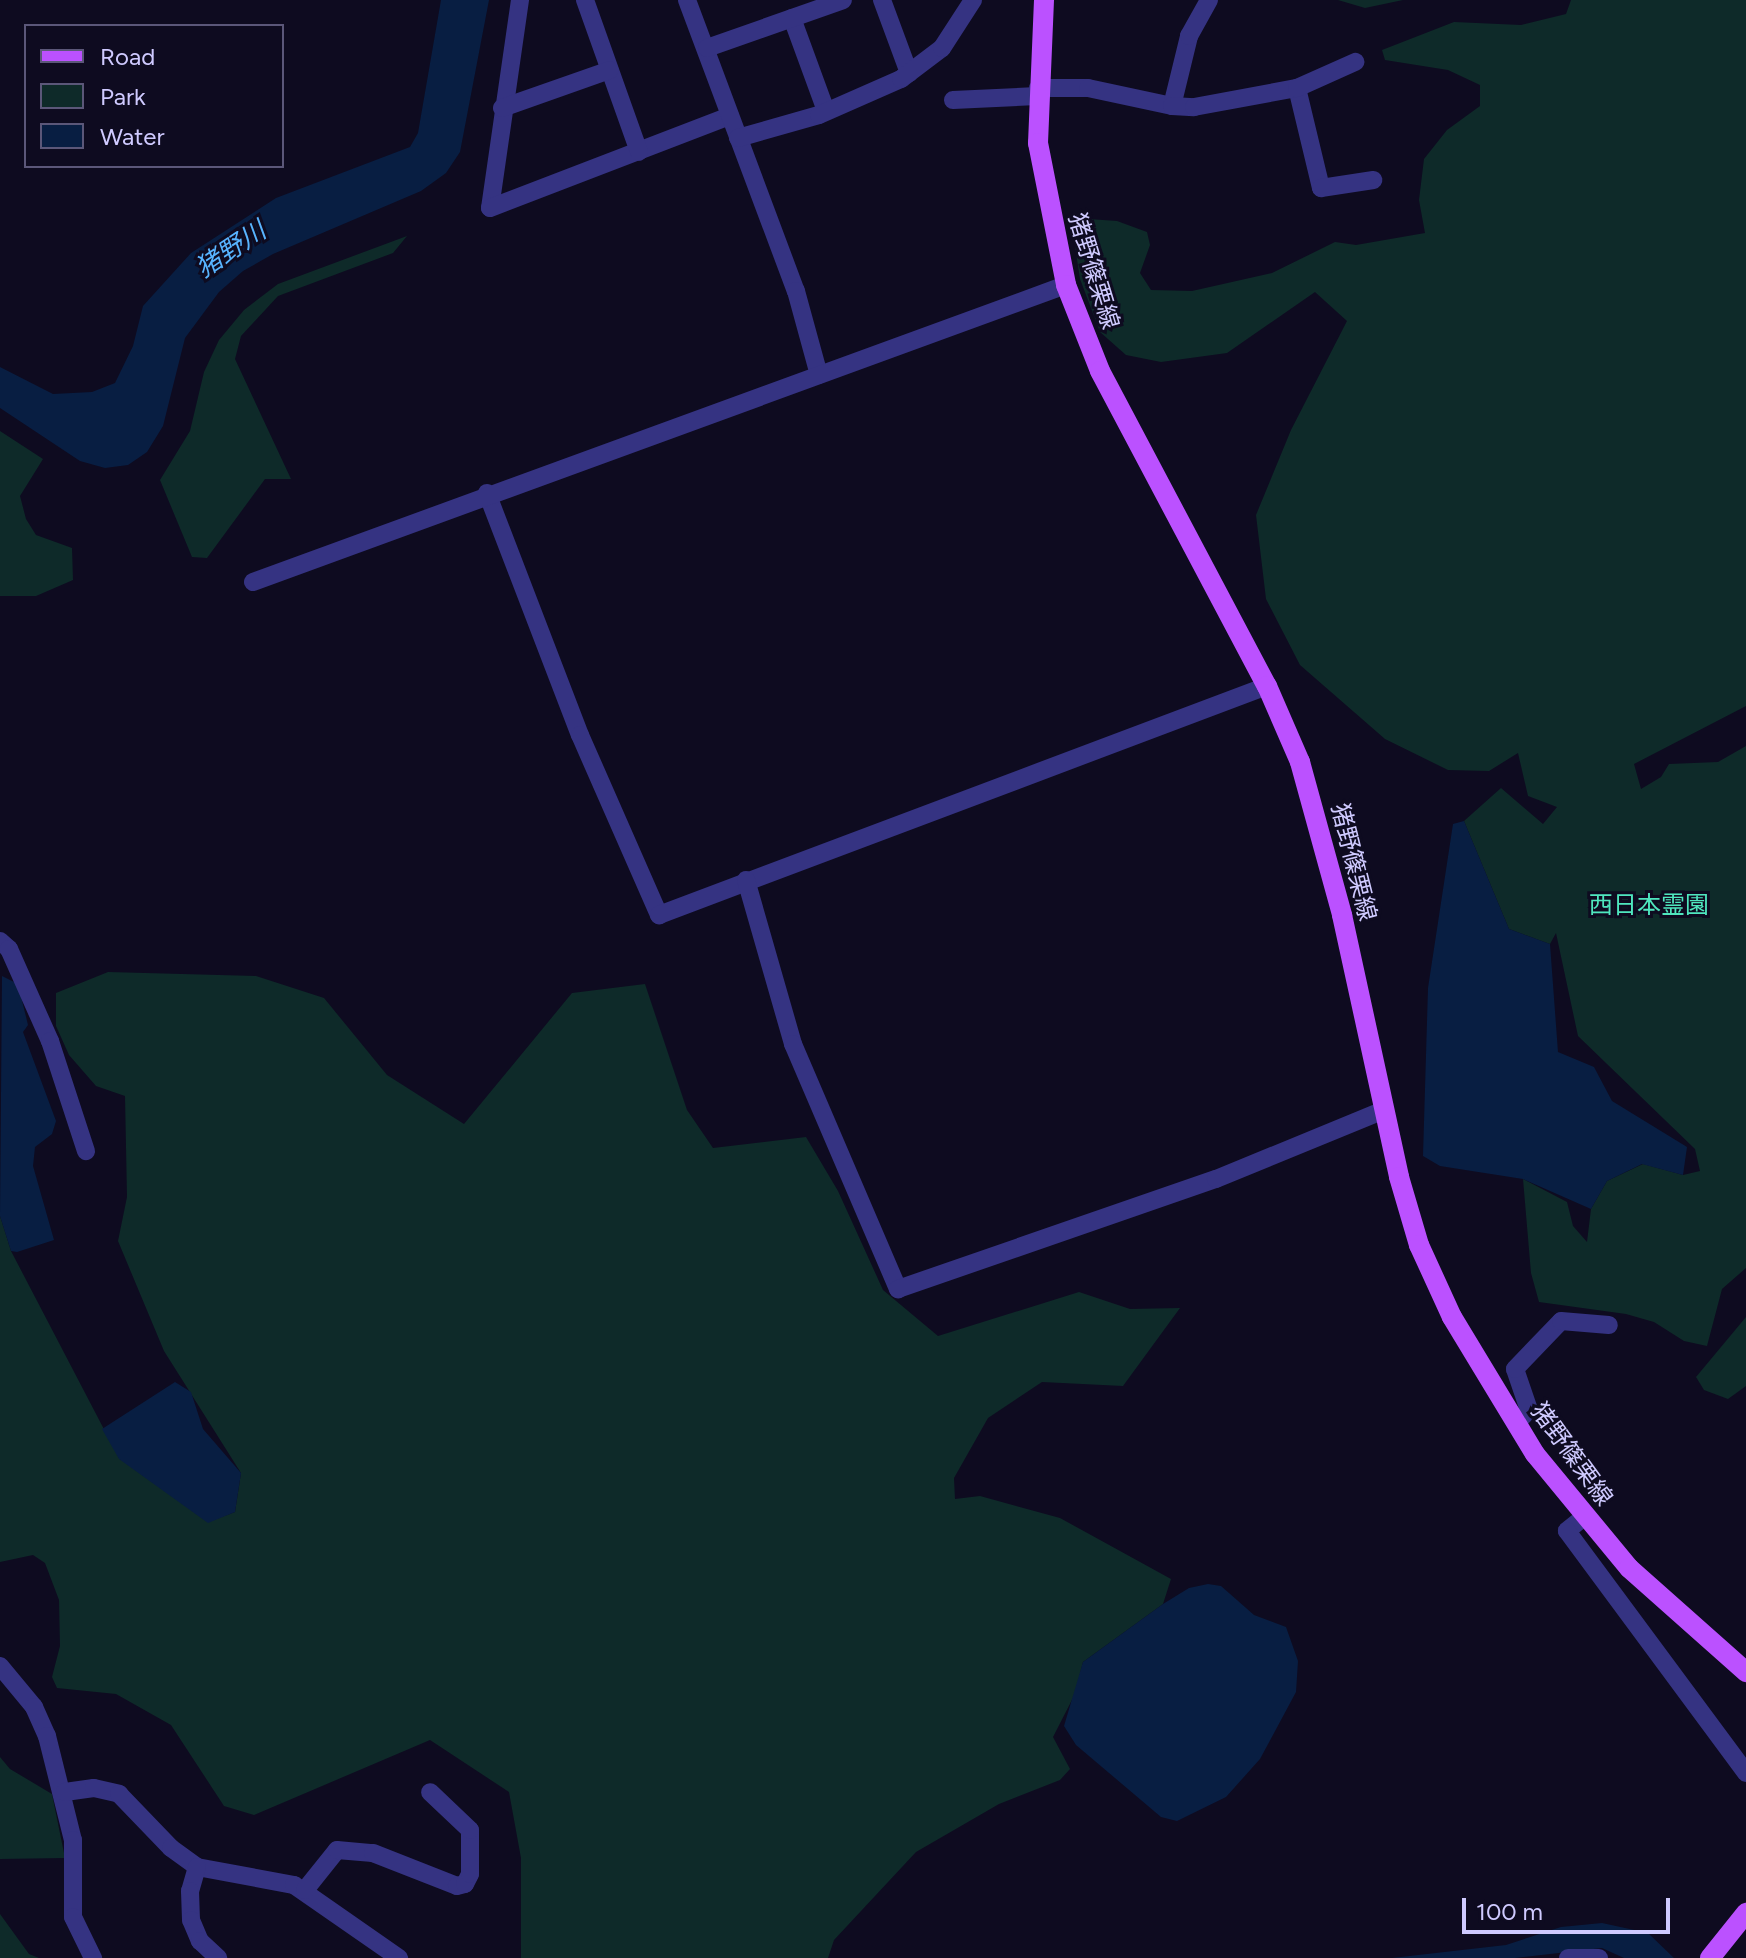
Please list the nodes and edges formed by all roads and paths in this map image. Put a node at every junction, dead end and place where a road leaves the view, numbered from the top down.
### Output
1 (520, 0) edge
2 (585, 0) edge
3 (687, 0) edge
4 (843, 0) edge
5 (882, 0) edge
6 (973, 0) edge
7 (1044, 0) edge
8 (1209, 0) edge
9 (809, 6) edge
10 (792, 18) junction
11 (707, 48) junction
12 (1355, 62) dead end
13 (610, 70) junction
14 (909, 73) junction
15 (1297, 88) junction
16 (1038, 92) junction
17 (953, 100) dead end
18 (1172, 106) junction
19 (502, 108) junction
20 (826, 111) junction
21 (730, 116) junction
22 (738, 138) junction
23 (639, 152) junction
24 (1373, 180) dead end
25 (1066, 285) junction
26 (819, 375) junction
27 (487, 493) junction
28 (253, 582) dead end
29 (1267, 686) junction
30 (746, 880) junction
31 (0, 941) edge
32 (1384, 1110) junction
33 (86, 1151) dead end
34 (1609, 1325) dead end
35 (1516, 1423) junction
36 (1584, 1517) junction
37 (0, 1666) edge
38 (1746, 1672) edge
39 (1746, 1773) edge
40 (65, 1792) junction
41 (430, 1792) dead end
42 (197, 1867) junction
43 (305, 1890) junction
44 (1746, 1913) edge
45 (93, 1958) edge
46 (218, 1958) edge
47 (399, 1958) edge
48 (1568, 1958) edge
49 (1599, 1958) edge
50 (1710, 1958) edge

1 - 19 street
2 - 13 street
3 - 11 street
4 - 9 street
5 - 14 street
6 - 14 street
7 - 16 main road, 猪野篠栗線
8 - 18 street
9 - 10 street
10 - 11 street
10 - 20 street
11 - 21 street
12 - 15 street
13 - 19 street
13 - 23 street
14 - 20 street
15 - 18 street
15 - 24 street
16 - 17 street
16 - 18 street
16 - 25 main road, 猪野篠栗線
19 - 23 street
20 - 22 street
21 - 22 street
21 - 23 street
22 - 26 street
25 - 26 street
25 - 29 main road, 猪野篠栗線
26 - 27 street
27 - 28 street
27 - 30 street
29 - 30 street
29 - 32 main road, 猪野篠栗線
30 - 32 street
31 - 33 street
32 - 35 main road, 猪野篠栗線
34 - 35 street
35 - 36 main road, 猪野篠栗線
36 - 38 main road, 猪野篠栗線
36 - 39 street
37 - 40 street
40 - 42 street
40 - 45 street
41 - 43 street
42 - 43 street
42 - 46 street
43 - 47 street
44 - 50 main road
48 - 49 street

